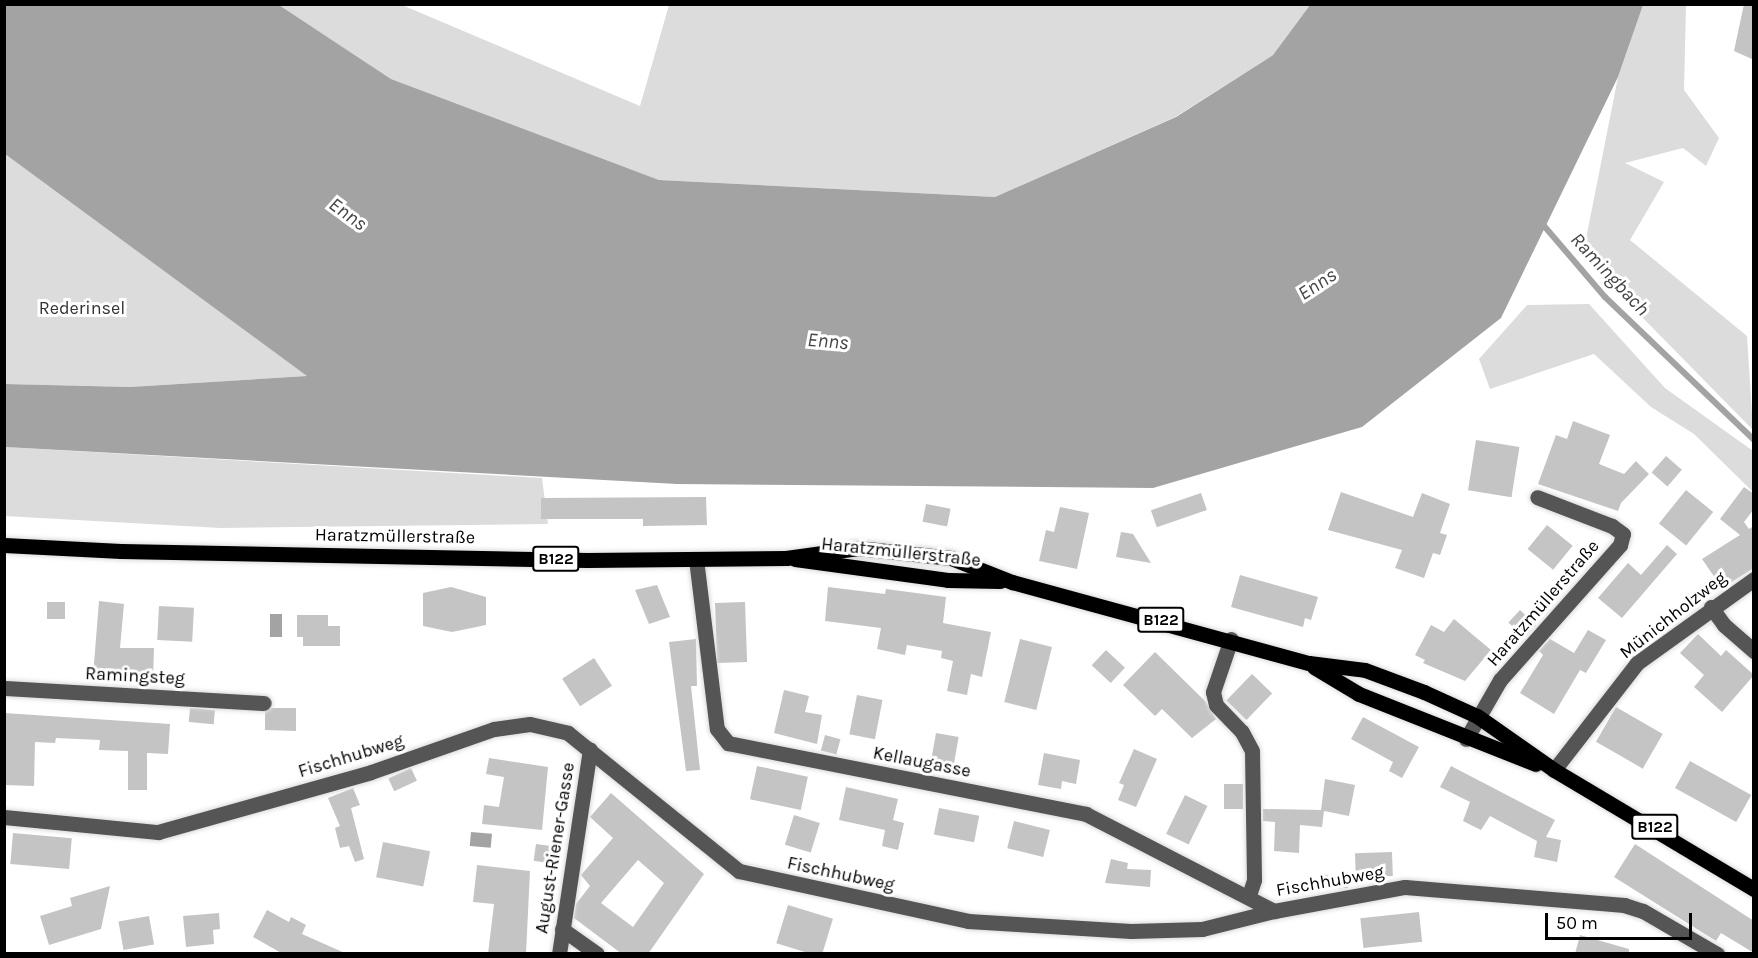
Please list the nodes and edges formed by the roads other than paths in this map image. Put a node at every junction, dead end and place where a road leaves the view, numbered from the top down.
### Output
1 (1537, 497) dead end
2 (4, 545) edge
3 (786, 558) junction
4 (696, 559) junction
5 (1754, 579) edge
6 (1012, 582) junction
7 (1711, 607) junction
8 (1231, 639) junction
9 (1754, 651) edge
10 (1309, 663) junction
11 (4, 688) edge
12 (264, 703) dead end
13 (1477, 716) junction
14 (1466, 739) junction
15 (590, 749) junction
16 (1554, 770) junction
17 (4, 817) edge
18 (1754, 889) edge
19 (1249, 895) junction
20 (1274, 911) junction
21 (562, 928) junction
22 (559, 954) edge
23 (597, 954) edge
24 (1717, 954) edge

1 - 13 street, Haratzmüllerstraße
2 - 4 main road, Haratzmüllerstraße / B122
3 - 4 main road, Haratzmüllerstraße / B122
3 - 6 main road, Haratzmüllerstraße / B122
3 - 6 main road, Haratzmüllerstraße / B122
4 - 19 street, Kellaugasse
5 - 7 street, Münichholzweg
6 - 8 main road, Haratzmüllerstraße / B122
7 - 9 street
7 - 16 street, Münichholzweg
8 - 10 main road, Haratzmüllerstraße / B122
8 - 19 street, Fischhubweg
10 - 13 main road, Haratzmüllerstraße / B122
10 - 14 main road, Haratzmüllerstraße / B122
11 - 12 street, Ramingsteg
13 - 14 street, Haratzmüllerstraße
13 - 16 main road, Haratzmüllerstraße / B122
14 - 16 main road, Haratzmüllerstraße / B122
15 - 17 street, Fischhubweg
15 - 20 street, Fischhubweg
15 - 21 street, August-Riener-Gasse
16 - 18 main road, Haratzmüllerstraße / B122
19 - 20 street, Kellaugasse
20 - 24 street, Fischhubweg
21 - 22 street, August-Riener-Gasse
21 - 23 street

